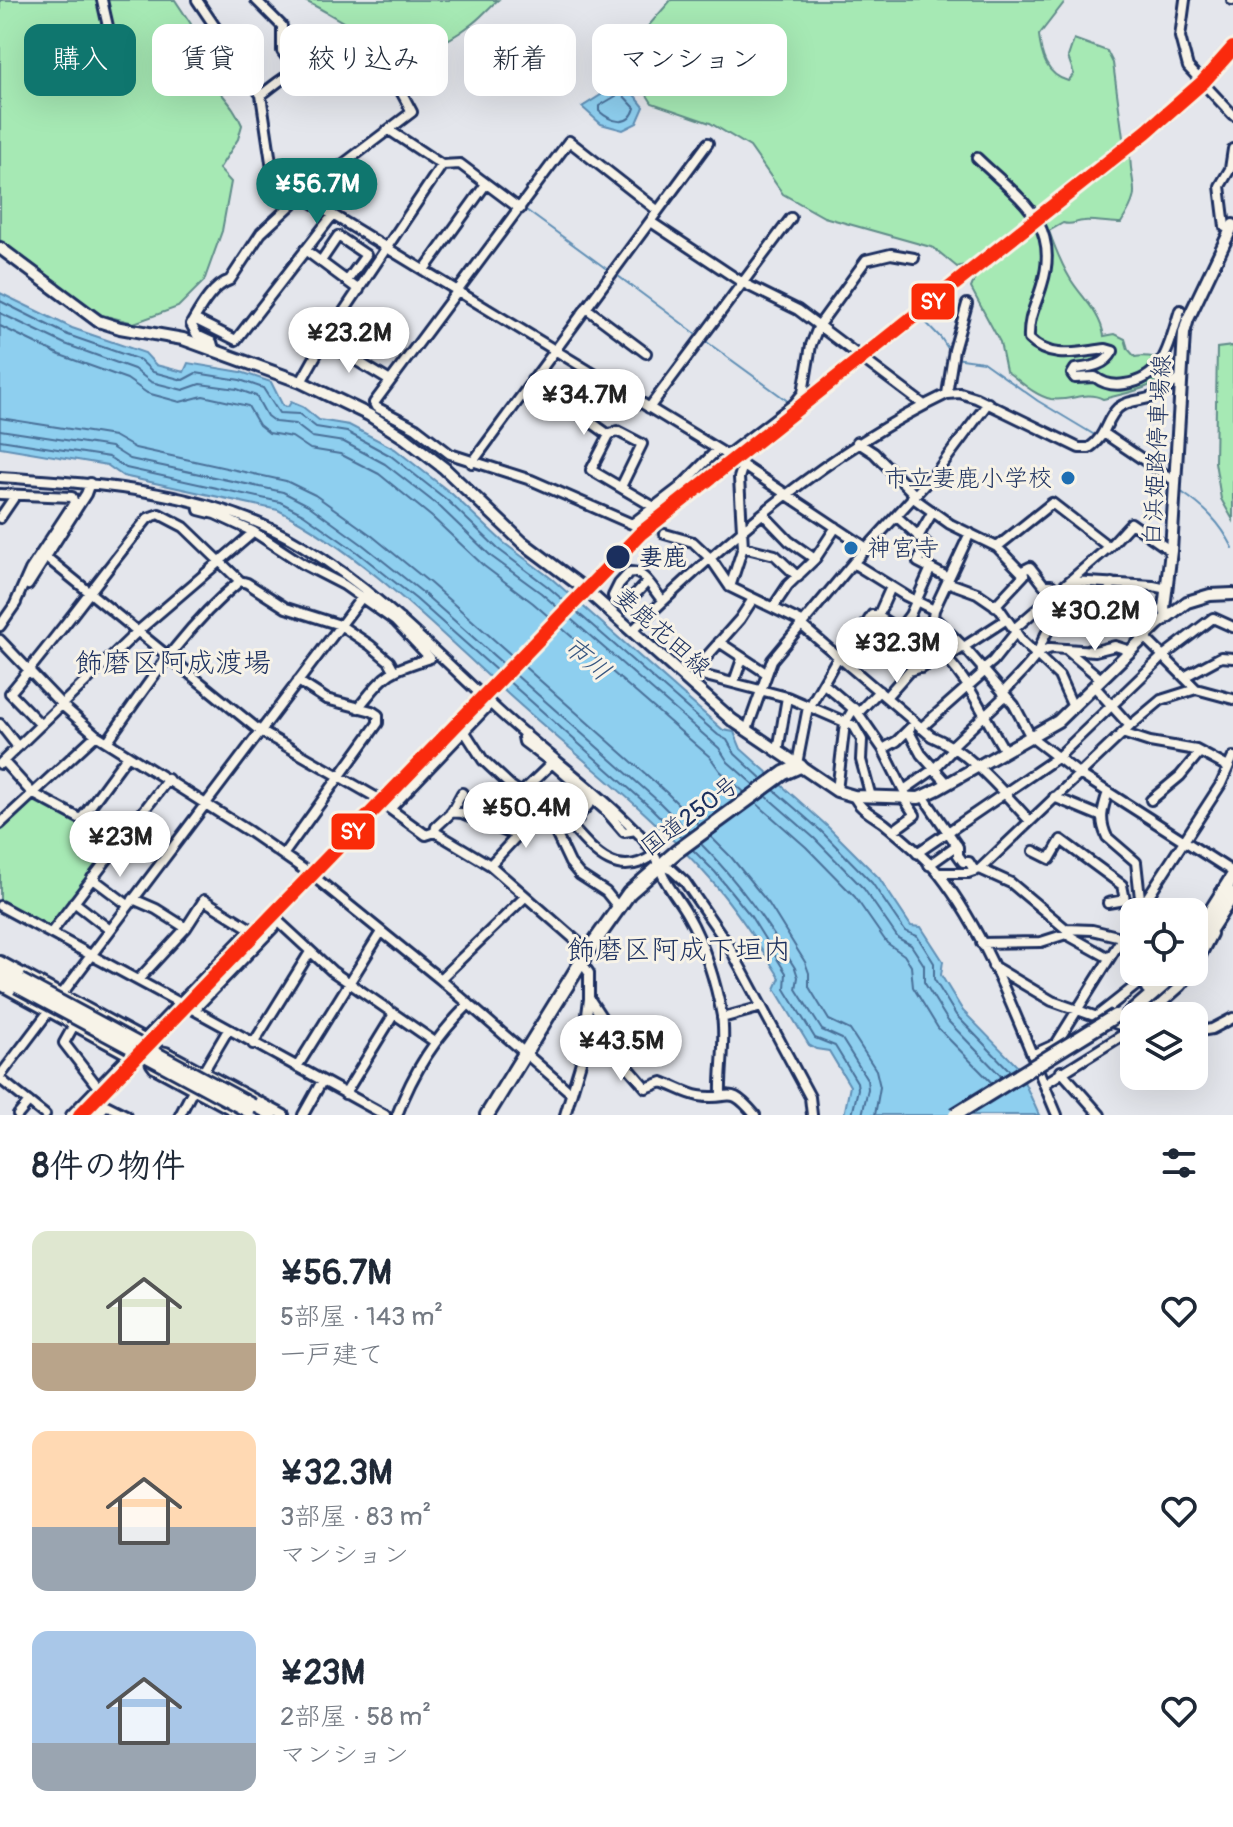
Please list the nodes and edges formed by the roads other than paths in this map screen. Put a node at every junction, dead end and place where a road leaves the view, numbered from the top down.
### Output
1 (102, 0) edge
2 (197, 0) edge
3 (256, 0) edge
4 (1185, 0) edge
5 (107, 24) edge
6 (213, 24) edge
7 (280, 24) edge
8 (261, 96) edge
9 (403, 96) edge
10 (1233, 115) edge
11 (389, 130) junction
12 (708, 143) dead end
13 (1233, 149) edge
14 (977, 158) dead end
15 (442, 165) junction
16 (486, 184) junction
17 (301, 196) junction
18 (520, 209) junction
19 (657, 210) junction
20 (332, 216) junction
21 (791, 218) dead end
22 (651, 222) junction
23 (1232, 226) edge
24 (0, 248) edge
25 (388, 248) junction
26 (305, 250) junction
27 (914, 258) dead end
28 (321, 261) junction
29 (424, 270) junction
30 (347, 281) junction
31 (743, 283) junction
32 (359, 290) junction
33 (460, 291) junction
34 (967, 304) dead end
35 (586, 308) junction
36 (1180, 310) dead end
37 (194, 319) junction
38 (819, 325) junction
39 (324, 341) junction
40 (214, 349) junction
41 (554, 349) junction
42 (646, 353) dead end
43 (532, 380) junction
44 (1180, 380) junction
45 (390, 381) junction
46 (301, 382) junction
47 (947, 394) junction
48 (988, 403) junction
49 (924, 405) junction
50 (649, 408) junction
51 (609, 435) junction
52 (1102, 438) junction
53 (857, 442) junction
54 (717, 450) junction
55 (727, 455) junction
56 (472, 463) junction
57 (743, 465) junction
58 (0, 477) edge
59 (90, 483) junction
60 (621, 487) junction
61 (1174, 487) junction
62 (0, 494) edge
63 (789, 495) junction
64 (15, 496) junction
65 (914, 496) junction
66 (198, 504) junction
67 (654, 507) junction
68 (932, 513) junction
69 (763, 514) junction
70 (896, 516) junction
71 (0, 518) edge
72 (836, 527) junction
73 (742, 530) junction
74 (254, 532) junction
75 (970, 533) junction
76 (665, 534) tunnel mouth
77 (918, 537) junction
78 (789, 541) junction
79 (743, 547) junction
80 (997, 547) junction
81 (1109, 547) junction
82 (867, 548) junction
83 (1171, 551) junction
84 (775, 555) junction
85 (46, 557) junction
86 (711, 559) junction
87 (815, 559) junction
88 (219, 561) junction
89 (853, 563) junction
90 (930, 570) junction
91 (1022, 571) junction
92 (798, 577) junction
93 (948, 580) junction
94 (240, 581) junction
95 (1072, 581) junction
96 (646, 583) dead end
97 (1112, 583) junction
98 (730, 587) junction
99 (891, 587) junction
100 (1167, 589) junction
101 (1058, 592) junction
102 (88, 593) junction
103 (1233, 594) edge
104 (362, 597) junction
105 (753, 599) junction
106 (663, 601) junction
107 (915, 601) junction
108 (1070, 604) junction
109 (14, 606) junction
110 (774, 606) junction
111 (995, 606) junction
112 (934, 610) junction
113 (878, 616) junction
114 (1167, 616) junction
115 (1007, 619) junction
116 (398, 620) junction
117 (801, 623) junction
118 (340, 625) junction
119 (0, 626) edge
120 (1233, 627) edge
121 (863, 629) junction
122 (633, 630) junction
123 (898, 631) junction
124 (1015, 631) junction
125 (137, 632) junction
126 (1145, 638) junction
127 (0, 640) edge
128 (719, 642) junction
129 (891, 647) junction
130 (965, 648) junction
131 (1068, 651) junction
132 (1131, 651) junction
133 (1037, 653) junction
134 (1163, 656) junction
135 (838, 657) junction
136 (168, 658) junction
137 (1233, 658) edge
138 (742, 659) junction
139 (945, 659) junction
140 (921, 668) junction
141 (29, 670) junction
142 (394, 670) junction
143 (983, 671) junction
144 (766, 673) junction
145 (1184, 677) junction
146 (298, 681) junction
147 (734, 682) junction
148 (1098, 683) junction
149 (824, 684) junction
150 (967, 687) junction
151 (760, 689) junction
152 (1196, 689) junction
153 (883, 694) junction
154 (1004, 694) junction
155 (787, 697) junction
156 (1233, 699) edge
157 (490, 704) junction
158 (1110, 704) junction
159 (62, 705) junction
160 (809, 706) junction
161 (1073, 707) junction
162 (358, 708) junction
163 (856, 711) junction
164 (985, 716) junction
165 (845, 723) junction
166 (41, 725) junction
167 (918, 726) junction
168 (1130, 726) junction
169 (1, 727) edge
170 (869, 729) junction
171 (747, 730) junction
172 (908, 730) junction
173 (260, 731) junction
174 (465, 732) junction
175 (1122, 733) junction
176 (526, 734) junction
177 (96, 735) junction
178 (860, 735) junction
179 (1031, 737) junction
180 (107, 742) junction
181 (18, 747) junction
182 (952, 748) junction
183 (883, 749) junction
184 (778, 751) junction
185 (1005, 751) junction
186 (1199, 753) junction
187 (128, 755) junction
188 (1058, 757) junction
189 (1233, 757) edge
190 (2, 762) edge
191 (552, 763) junction
192 (798, 765) junction
193 (977, 766) junction
194 (1228, 767) junction
195 (934, 769) junction
196 (1078, 773) junction
197 (339, 777) junction
198 (168, 779) junction
199 (947, 783) junction
200 (837, 791) junction
201 (1108, 792) junction
202 (32, 793) junction
203 (462, 793) dead end
204 (521, 793) junction
205 (1004, 793) junction
206 (905, 795) junction
207 (854, 796) junction
208 (923, 796) junction
209 (871, 797) junction
210 (1054, 797) junction
211 (379, 799) dead end
212 (593, 800) junction
213 (1151, 800) dead end
214 (206, 804) junction
215 (566, 808) dead end
216 (451, 812) junction
217 (546, 816) junction
218 (1100, 816) junction
219 (81, 819) junction
220 (1030, 821) junction
221 (0, 824) edge
222 (572, 824) junction
223 (636, 830) junction
224 (893, 831) junction
225 (948, 831) junction
226 (435, 832) junction
227 (517, 836) junction
228 (120, 840) junction
229 (1184, 841) junction
230 (958, 846) junction
231 (1034, 851) dead end
232 (917, 853) junction
233 (283, 855) junction
234 (658, 860) junction
235 (490, 865) junction
236 (929, 865) junction
237 (977, 870) junction
238 (309, 873) dead end
239 (938, 873) junction
240 (1233, 874) edge
241 (92, 878) junction
242 (318, 880) dead end
243 (1233, 894) edge
244 (525, 897) junction
245 (1125, 898) edge
246 (1139, 898) edge
247 (1148, 898) edge
248 (1120, 901) edge
249 (74, 902) junction
250 (131, 902) junction
251 (1108, 903) dead end
252 (0, 906) edge
253 (618, 907) junction
254 (1208, 915) edge
255 (1220, 917) junction
256 (186, 928) junction
257 (110, 930) junction
258 (381, 932) junction
259 (51, 933) junction
260 (1208, 934) edge
261 (1120, 937) edge
262 (1120, 940) edge
263 (1208, 941) edge
264 (981, 943) junction
265 (310, 952) junction
266 (90, 955) junction
267 (585, 957) junction
268 (1109, 958) junction
269 (0, 961) edge
270 (993, 966) junction
271 (0, 969) edge
272 (0, 977) edge
273 (440, 979) junction
274 (138, 980) junction
275 (350, 982) junction
276 (19, 984) junction
277 (0, 985) edge
278 (1135, 986) edge
279 (1165, 986) edge
280 (1181, 986) edge
281 (62, 994) junction
282 (589, 998) junction
283 (1150, 1002) edge
284 (1163, 1002) edge
285 (180, 1003) junction
286 (469, 1004) junction
287 (762, 1007) junction
288 (1076, 1011) junction
289 (49, 1012) junction
290 (394, 1014) junction
291 (1096, 1017) junction
292 (722, 1018) junction
293 (1233, 1018) edge
294 (1120, 1023) edge
295 (74, 1025) junction
296 (1120, 1029) edge
297 (228, 1030) junction
298 (1120, 1030) edge
299 (1120, 1030) edge
300 (1208, 1030) edge
301 (144, 1039) junction
302 (435, 1042) junction
303 (253, 1044) junction
304 (527, 1053) junction
305 (1032, 1055) junction
306 (130, 1056) junction
307 (297, 1067) junction
308 (203, 1071) junction
309 (1061, 1071) junction
310 (0, 1078) edge
311 (322, 1081) junction
312 (1044, 1084) junction
313 (98, 1087) junction
314 (194, 1089) junction
315 (571, 1093) junction
316 (345, 1094) junction
317 (721, 1095) junction
318 (29, 1102) junction
319 (249, 1112) edge
320 (18, 1115) edge
321 (45, 1115) edge
322 (71, 1115) edge
323 (97, 1115) edge
324 (126, 1115) edge
325 (180, 1115) edge
326 (272, 1115) edge
327 (284, 1115) edge
328 (303, 1115) edge
329 (385, 1115) edge
330 (397, 1115) edge
331 (487, 1115) edge
332 (565, 1115) edge
333 (755, 1115) edge
334 (812, 1115) edge
335 (955, 1115) edge
336 (971, 1115) edge
337 (1057, 1115) edge
338 (1100, 1115) edge

1 - 5 street
2 - 6 street
3 - 7 street
4 - 10 street
8 - 17 street
9 - 11 street
11 - 15 street
11 - 17 street
12 - 19 street
13 - 23 street
14 - 36 street
15 - 16 street
15 - 25 street
16 - 18 street
16 - 29 street
17 - 20 street
17 - 37 street
18 - 19 street
18 - 33 street
19 - 22 street
20 - 25 street
20 - 26 street
21 - 31 street
22 - 31 street
22 - 35 street
23 - 44 main road, 白浜姫路停車場線
24 - 40 main road, 妻鹿花田線
25 - 29 street
25 - 32 street
26 - 28 street
26 - 37 street
27 - 38 street
28 - 30 street
28 - 30 street
29 - 33 street
30 - 32 street
31 - 38 street
31 - 50 street
32 - 39 street
33 - 41 street
33 - 45 street
34 - 47 street
35 - 41 street
35 - 42 street
37 - 40 street
38 - 49 street
38 - 55 street
39 - 45 street
39 - 46 street
40 - 46 main road, 妻鹿花田線
41 - 43 street
41 - 50 street
43 - 51 street
43 - 56 street
44 - 52 street
44 - 61 main road, 白浜姫路停車場線
45 - 56 street
46 - 122 main road, 妻鹿花田線
47 - 48 street
47 - 49 street
48 - 52 street
48 - 65 street
49 - 53 street
50 - 54 street
51 - 60 street
51 - 60 street
52 - 61 street
53 - 63 street
53 - 65 street
54 - 55 street
54 - 67 street
55 - 57 street
56 - 67 street
57 - 63 street
57 - 73 street
58 - 59 street
59 - 66 street
59 - 85 street
60 - 67 street
61 - 83 main road, 白浜姫路停車場線
62 - 64 street
63 - 69 street
63 - 72 street
64 - 71 street
64 - 109 street
65 - 68 street
65 - 70 street
66 - 74 street
66 - 116 street
68 - 75 street
68 - 77 street
69 - 73 street
69 - 78 street
70 - 77 street
70 - 82 street
72 - 82 street
72 - 87 street
73 - 79 street
73 - 86 street
74 - 88 street
74 - 104 street
75 - 80 street
75 - 93 street
76 - 86 street
77 - 90 street
78 - 84 street
78 - 87 street
79 - 84 street
79 - 98 street
80 - 81 street
80 - 91 street
81 - 83 street
81 - 95 street
82 - 89 street
83 - 100 main road, 白浜姫路停車場線
84 - 92 street
85 - 102 street
85 - 109 street
86 - 98 street
86 - 106 street
87 - 92 street
88 - 94 street
88 - 102 street
88 - 125 street
89 - 99 street
89 - 117 street
90 - 93 street
90 - 107 street
91 - 101 street
91 - 111 street
92 - 110 street
93 - 111 street
93 - 112 street
94 - 118 street
94 - 136 street
95 - 97 street
95 - 101 street
96 - 106 street
97 - 100 street
97 - 108 street
98 - 105 street
99 - 107 street
99 - 113 street
100 - 114 main road, 白浜姫路停車場線
101 - 108 street
101 - 124 street
102 - 125 street
102 - 141 street
103 - 114 main road
104 - 116 street
104 - 118 street
105 - 110 street
105 - 128 street
106 - 122 street
107 - 112 street
107 - 123 street
108 - 133 street
109 - 119 street
110 - 117 street
111 - 115 street
112 - 130 street
113 - 121 street
113 - 123 street
114 - 126 main road, 妻鹿花田線
115 - 124 street
115 - 130 street
116 - 142 street
116 - 157 street
117 - 135 street
117 - 144 street
118 - 142 street
118 - 146 street
120 - 134 street
121 - 129 street
121 - 135 street
122 - 171 main road, 妻鹿花田線
123 - 129 street
123 - 139 street
124 - 133 street
124 - 143 street
125 - 136 street
125 - 159 street
126 - 132 main road, 妻鹿花田線
126 - 134 street
127 - 141 street
128 - 138 street
128 - 147 street
129 - 140 street
130 - 139 street
130 - 143 street
131 - 132 street
131 - 133 street
131 - 148 street
132 - 148 main road, 妻鹿花田線
133 - 154 street
133 - 161 street
134 - 145 street
134 - 158 street
135 - 149 street
135 - 153 street
136 - 173 street
136 - 180 street
137 - 145 street
138 - 144 street
138 - 147 street
139 - 140 street
139 - 150 street
140 - 153 street
141 - 159 street
141 - 166 street
142 - 162 street
143 - 150 street
143 - 154 street
144 - 151 street
145 - 152 street
146 - 162 street
146 - 173 street
147 - 151 street
148 - 158 street
148 - 161 main road, 妻鹿花田線
149 - 160 street
149 - 163 street
150 - 164 street
150 - 167 street
151 - 155 street
151 - 171 street
152 - 156 street
152 - 168 street
153 - 163 street
153 - 167 street
154 - 164 street
154 - 179 street
155 - 160 street
155 - 184 street
157 - 174 street
157 - 176 street
158 - 168 street
158 - 188 street
159 - 166 street
159 - 177 street
160 - 165 street
160 - 192 street
161 - 179 main road, 妻鹿花田線
162 - 197 street
163 - 165 street
163 - 170 street
164 - 182 street
164 - 185 street
165 - 178 street
165 - 200 street
166 - 181 street
167 - 172 street
167 - 182 street
168 - 175 street
169 - 181 street
170 - 178 street
170 - 183 street
171 - 184 main road, 妻鹿花田線
172 - 183 street
172 - 195 street
173 - 197 street
173 - 214 street
174 - 204 street
174 - 226 street
175 - 186 street
175 - 196 street
176 - 191 street
176 - 223 street
177 - 180 street
177 - 202 street
178 - 209 street
179 - 185 main road, 妻鹿花田線
179 - 188 street
180 - 187 street
181 - 190 street
182 - 193 street
182 - 195 street
183 - 206 street
184 - 192 main road, 妻鹿花田線
185 - 193 main road, 妻鹿花田線
186 - 194 street
186 - 213 street
187 - 198 street
187 - 219 street
188 - 196 street
188 - 205 street
189 - 194 street
190 - 202 street
191 - 204 street
191 - 212 street
192 - 200 main road, 妻鹿花田線
192 - 234 highway, 国道250号
193 - 199 main road, 妻鹿花田線
193 - 205 street
194 - 229 street
195 - 199 street
195 - 206 street
196 - 201 street
196 - 210 street
197 - 211 street
197 - 233 street
198 - 214 street
198 - 228 street
199 - 208 main road, 妻鹿花田線
200 - 207 main road, 妻鹿花田線
201 - 218 street
201 - 229 street
202 - 219 street
202 - 221 street
203 - 216 street
204 - 217 street
205 - 220 street
205 - 225 street
206 - 208 main road, 妻鹿花田線
206 - 209 main road, 妻鹿花田線
206 - 224 street
207 - 209 main road, 妻鹿花田線
207 - 224 street
208 - 225 street
210 - 218 street
210 - 220 street
212 - 222 street
212 - 223 street
214 - 233 street
214 - 250 street
215 - 222 street
216 - 226 street
216 - 227 street
217 - 227 street
217 - 253 street
218 - 246 street
219 - 228 street
220 - 237 street
222 - 234 street
223 - 234 street
224 - 232 street
225 - 230 street
225 - 232 street
226 - 235 street
227 - 235 street
228 - 241 street
229 - 240 street
229 - 247 street
230 - 236 street
230 - 237 street
231 - 245 street
232 - 236 street
233 - 238 street
234 - 253 highway, 国道250号
234 - 287 street
234 - 292 street
235 - 244 street
236 - 239 street
237 - 239 street
237 - 261 street
239 - 264 street
240 - 254 highway
241 - 249 street
241 - 250 street
242 - 258 street
243 - 255 highway
244 - 267 street
244 - 273 street
248 - 251 street
249 - 257 street
249 - 259 street
250 - 256 street
250 - 257 street
252 - 259 street
253 - 267 highway, 国道250号
255 - 260 highway
255 - 263 street
256 - 274 street
256 - 285 street
257 - 266 street
258 - 273 street
258 - 275 street
259 - 266 street
262 - 268 street
264 - 268 street
264 - 270 street
265 - 275 street
265 - 297 street
265 - 303 street
266 - 274 street
266 - 281 street
267 - 282 street
267 - 304 highway, 国道250号
268 - 288 street
269 - 281 street
270 - 288 street
270 - 305 street
271 - 276 main road
272 - 276 main road
273 - 286 street
274 - 285 street
275 - 290 street
275 - 307 street
276 - 319 main road, bridge
277 - 289 street
278 - 291 street
279 - 283 highway
280 - 284 street
281 - 289 street
281 - 301 street
282 - 315 street
282 - 317 street
285 - 301 street
286 - 302 street
286 - 304 street
287 - 292 street
287 - 334 street
288 - 291 street
288 - 305 street
289 - 295 street
289 - 310 street
290 - 302 street
290 - 316 street
291 - 294 street
292 - 317 street
293 - 300 street
295 - 306 street
295 - 313 street
296 - 335 highway, bridge
297 - 303 street
297 - 308 street
298 - 309 street
299 - 336 highway
301 - 306 street
302 - 330 street
303 - 307 street
304 - 315 street
304 - 331 highway, 国道250号
305 - 312 street
306 - 313 street
307 - 311 street
308 - 314 street
308 - 314 street
308 - 327 street
309 - 312 street
309 - 338 street
310 - 318 street
311 - 316 street
311 - 328 street
312 - 337 street
313 - 322 street
314 - 319 street
314 - 325 street
315 - 332 street
316 - 329 street
317 - 333 street
318 - 320 street
318 - 321 street
319 - 326 main road
323 - 324 street

